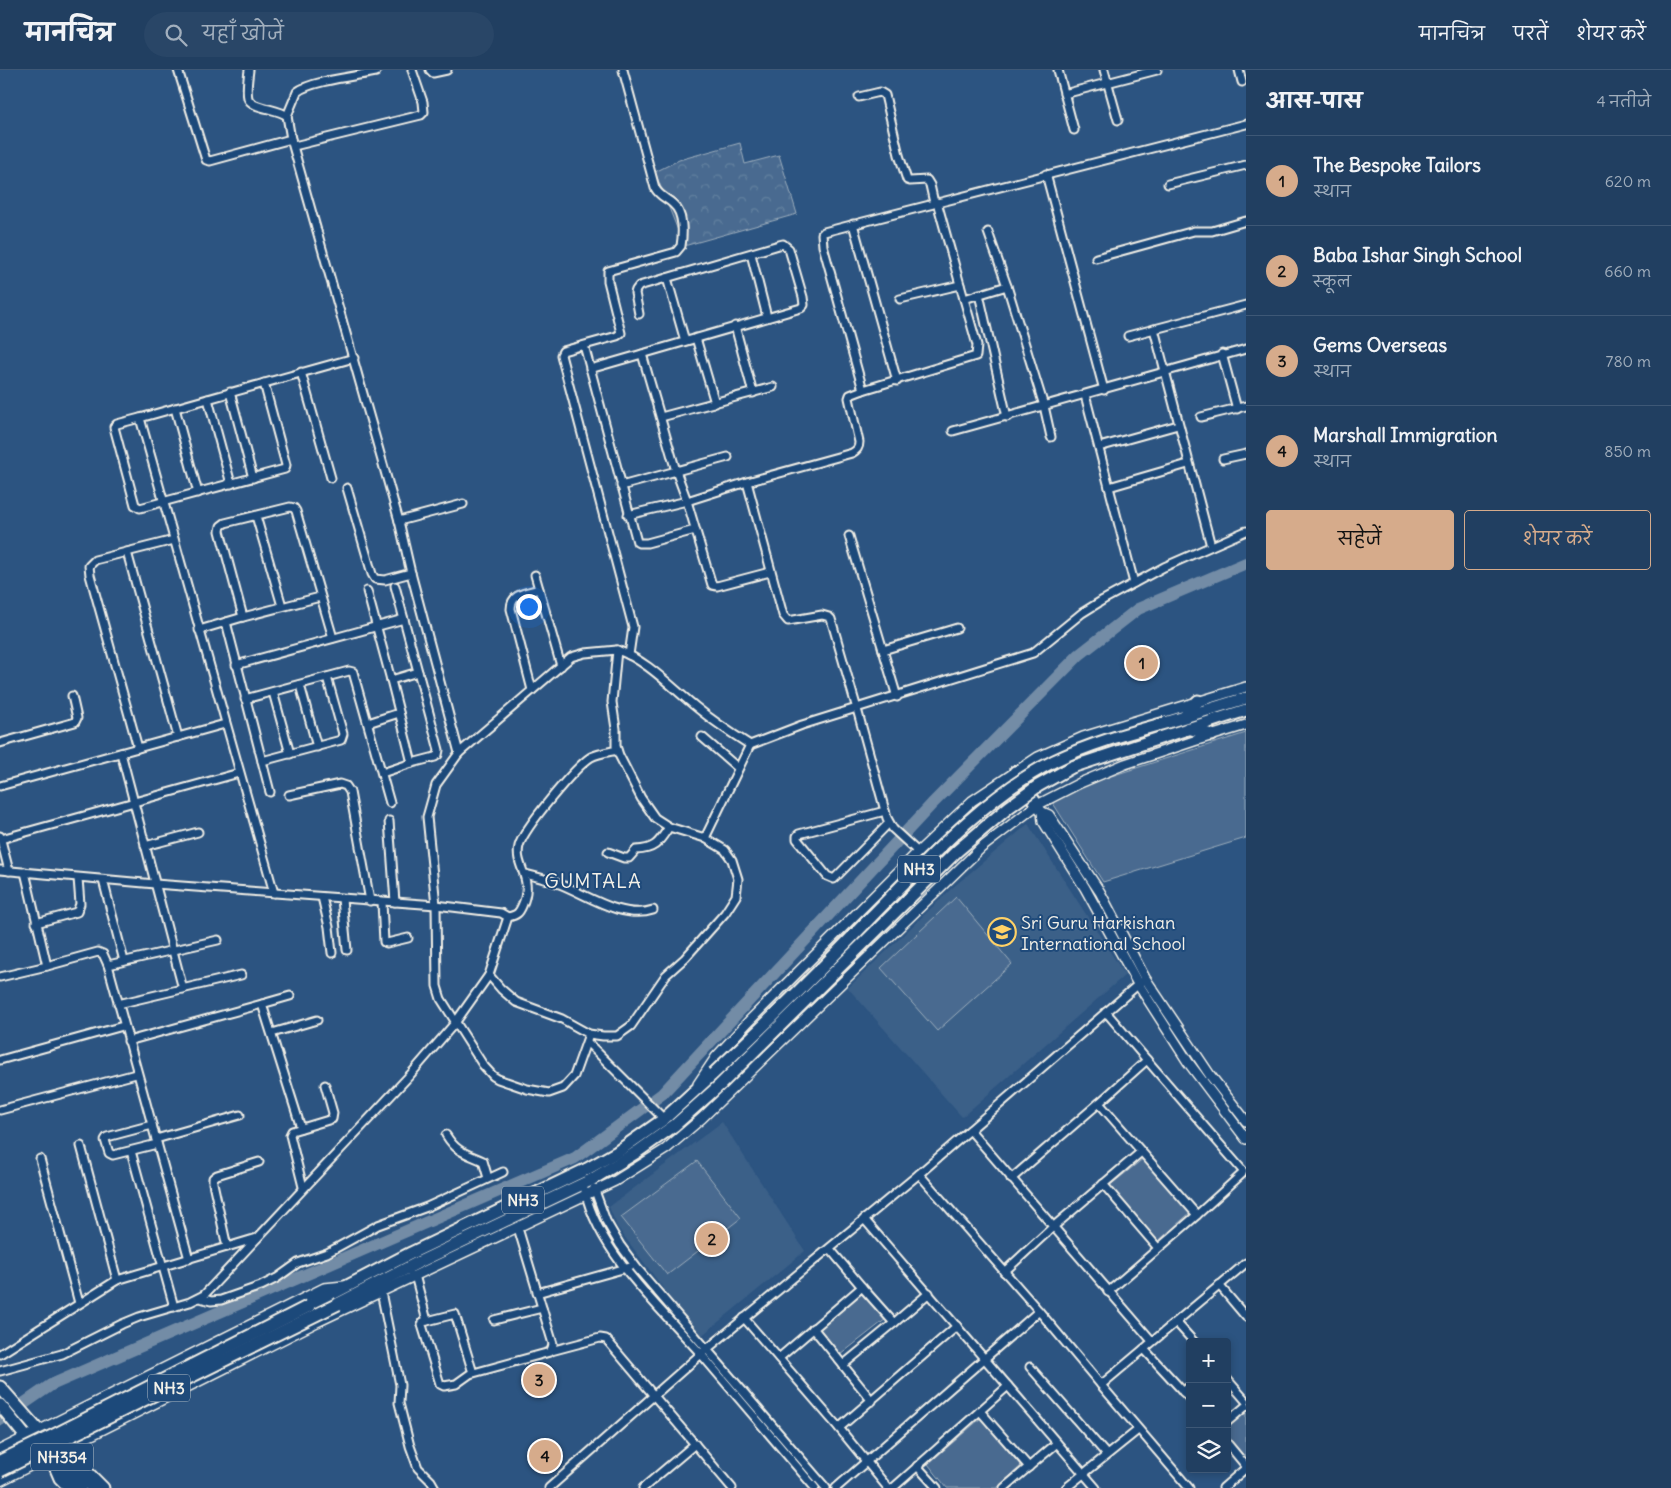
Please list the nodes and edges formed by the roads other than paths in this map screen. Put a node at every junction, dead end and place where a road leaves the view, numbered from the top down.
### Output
1 (178, 70) edge
2 (249, 70) edge
3 (412, 70) edge
4 (430, 70) edge
5 (448, 70) edge
6 (623, 70) edge
7 (1058, 70) edge
8 (1104, 70) edge
9 (1155, 70) edge
10 (1239, 70) edge
11 (376, 72) dead end
12 (1242, 82) dead end
13 (1108, 83) junction
14 (1064, 94) junction
15 (859, 97) dead end
16 (287, 116) junction
17 (1118, 120) dead end
18 (1246, 124) edge
19 (1074, 130) dead end
20 (291, 139) junction
21 (294, 146) junction
22 (1246, 165) edge
23 (1046, 174) junction
24 (1168, 184) dead end
25 (936, 203) junction
26 (1246, 221) edge
27 (853, 224) junction
28 (988, 232) dead end
29 (751, 254) junction
30 (1096, 258) dead end
31 (667, 278) junction
32 (960, 285) junction
33 (1007, 286) junction
34 (979, 294) junction
35 (900, 299) dead end
36 (964, 299) junction
37 (1246, 306) edge
38 (639, 314) dead end
39 (768, 317) junction
40 (735, 326) junction
41 (1154, 329) junction
42 (1128, 336) dead end
43 (696, 338) junction
44 (685, 341) junction
45 (1246, 348) edge
46 (585, 349) dead end
47 (642, 354) junction
48 (1222, 354) junction
49 (354, 358) junction
50 (590, 369) junction
51 (301, 372) junction
52 (1165, 372) junction
53 (897, 381) junction
54 (264, 383) junction
55 (773, 387) dead end
56 (863, 390) junction
57 (1104, 390) junction
58 (230, 392) junction
59 (754, 393) junction
60 (1085, 395) junction
61 (208, 399) junction
62 (715, 403) junction
63 (1044, 406) junction
64 (1246, 406) edge
65 (175, 408) junction
66 (1237, 409) junction
67 (661, 417) junction
68 (1007, 417) junction
69 (1201, 417) dead end
70 (140, 418) junction
71 (1178, 425) junction
72 (953, 432) dead end
73 (1051, 437) dead end
74 (1099, 447) junction
75 (1246, 454) edge
76 (728, 457) dead end
77 (1223, 459) dead end
78 (1188, 464) junction
79 (676, 471) junction
80 (253, 478) junction
81 (331, 478) dead end
82 (747, 482) junction
83 (231, 484) junction
84 (621, 486) junction
85 (1109, 487) junction
86 (347, 488) dead end
87 (198, 493) junction
88 (687, 501) junction
89 (164, 502) junction
90 (463, 504) dead end
91 (628, 515) junction
92 (256, 516) junction
93 (399, 521) junction
94 (695, 530) junction
95 (1246, 531) edge
96 (849, 536) dead end
97 (174, 540) junction
98 (1211, 546) junction
99 (127, 552) junction
100 (770, 572) junction
101 (411, 573) junction
102 (535, 575) dead end
103 (1134, 583) junction
104 (395, 586) dead end
105 (539, 589) junction
106 (367, 591) dead end
107 (320, 596) junction
108 (282, 606) junction
109 (244, 617) junction
110 (404, 619) junction
111 (226, 622) junction
112 (376, 627) junction
113 (958, 628) dead end
114 (199, 630) junction
115 (332, 638) junction
116 (617, 650) junction
117 (883, 650) junction
118 (629, 655) junction
119 (236, 665) junction
120 (561, 666) junction
121 (418, 672) junction
122 (327, 677) junction
123 (391, 680) junction
124 (300, 684) junction
125 (1246, 687) edge
126 (532, 690) junction
127 (273, 692) junction
128 (72, 696) dead end
129 (897, 697) junction
130 (1246, 698) edge
131 (245, 700) junction
132 (1198, 701) junction
133 (857, 709) junction
134 (1246, 710) edge
135 (399, 713) junction
136 (1184, 717) junction
137 (368, 723) junction
138 (226, 724) junction
139 (1246, 725) edge
140 (1188, 728) junction
141 (1212, 735) junction
142 (178, 737) junction
143 (702, 737) dead end
144 (0, 743) edge
145 (750, 745) junction
146 (317, 747) junction
147 (138, 748) junction
148 (617, 750) junction
149 (121, 753) junction
150 (459, 753) junction
151 (290, 754) junction
152 (262, 761) junction
153 (412, 763) junction
154 (738, 768) junction
155 (1015, 772) junction
156 (240, 773) junction
157 (382, 773) junction
158 (0, 786) edge
159 (270, 792) dead end
160 (289, 796) dead end
161 (133, 801) junction
162 (390, 804) dead end
163 (1039, 808) junction
164 (884, 811) junction
165 (389, 821) dead end
166 (891, 826) junction
167 (669, 827) junction
168 (198, 832) dead end
169 (0, 837) edge
170 (705, 838) junction
171 (145, 846) junction
172 (608, 852) dead end
173 (918, 852) junction
174 (0, 870) edge
175 (9, 871) junction
176 (25, 872) junction
177 (525, 874) junction
178 (78, 878) junction
179 (103, 880) junction
180 (155, 884) junction
181 (274, 893) junction
182 (322, 897) junction
183 (342, 898) junction
184 (370, 901) junction
185 (382, 902) junction
186 (395, 902) junction
187 (436, 904) junction
188 (653, 910) dead end
189 (508, 917) junction
190 (36, 923) junction
191 (408, 938) dead end
192 (218, 940) dead end
193 (174, 950) junction
194 (347, 950) dead end
195 (332, 953) dead end
196 (124, 960) junction
197 (108, 965) junction
198 (46, 966) junction
199 (241, 974) dead end
200 (489, 975) junction
201 (0, 977) edge
202 (1142, 981) junction
203 (183, 989) junction
204 (290, 996) dead end
205 (118, 1004) junction
206 (262, 1004) junction
207 (1106, 1012) junction
208 (317, 1020) dead end
209 (455, 1023) junction
210 (124, 1026) junction
211 (272, 1034) junction
212 (589, 1034) junction
213 (128, 1041) junction
214 (587, 1042) junction
215 (0, 1060) edge
216 (1147, 1060) junction
217 (136, 1074) junction
218 (325, 1086) dead end
219 (692, 1103) junction
220 (1099, 1103) junction
221 (0, 1110) edge
222 (240, 1115) dead end
223 (664, 1119) junction
224 (1246, 1120) edge
225 (152, 1124) junction
226 (301, 1128) junction
227 (970, 1130) junction
228 (446, 1135) dead end
229 (1246, 1140) edge
230 (157, 1141) junction
231 (81, 1146) dead end
232 (131, 1151) junction
233 (1141, 1152) junction
234 (40, 1159) dead end
235 (259, 1162) dead end
236 (504, 1172) dead end
237 (919, 1174) junction
238 (488, 1178) junction
239 (587, 1179) junction
240 (1011, 1179) junction
241 (1103, 1184) junction
242 (303, 1187) junction
243 (586, 1195) junction
244 (1197, 1215) junction
245 (864, 1219) junction
246 (1053, 1227) junction
247 (518, 1228) junction
248 (257, 1238) junction
249 (227, 1247) junction
250 (1158, 1248) junction
251 (830, 1249) junction
252 (189, 1259) junction
253 (1246, 1263) edge
254 (634, 1265) junction
255 (163, 1266) junction
256 (626, 1269) junction
257 (1004, 1272) junction
258 (415, 1275) junction
259 (117, 1280) junction
260 (349, 1285) junction
261 (1219, 1285) junction
262 (862, 1287) junction
263 (381, 1292) junction
264 (1108, 1292) junction
265 (537, 1293) junction
266 (929, 1293) junction
267 (362, 1296) junction
268 (200, 1298) junction
269 (79, 1303) junction
270 (174, 1307) junction
271 (542, 1308) junction
272 (1039, 1311) junction
273 (1246, 1317) edge
274 (744, 1318) junction
275 (427, 1320) junction
276 (494, 1320) dead end
277 (1176, 1322) junction
278 (894, 1323) junction
279 (957, 1326) junction
280 (813, 1328) junction
281 (1190, 1338) edge
282 (1152, 1341) junction
283 (708, 1349) junction
284 (1144, 1349) junction
285 (551, 1351) junction
286 (0, 1354) edge
287 (701, 1354) junction
288 (779, 1358) junction
289 (985, 1358) junction
290 (843, 1365) junction
291 (1030, 1367) dead end
292 (0, 1371) edge
293 (473, 1373) junction
294 (1230, 1383) edge
295 (1100, 1385) junction
296 (1008, 1386) junction
297 (0, 1387) edge
298 (1186, 1389) edge
299 (1183, 1392) junction
300 (1186, 1395) edge
301 (654, 1397) junction
302 (872, 1401) junction
303 (1246, 1401) edge
304 (0, 1405) edge
305 (1246, 1406) edge
306 (980, 1411) junction
307 (1231, 1419) edge
308 (37, 1427) junction
309 (840, 1428) junction
310 (1138, 1430) junction
311 (24, 1434) junction
312 (1057, 1443) junction
313 (694, 1444) junction
314 (1231, 1448) edge
315 (0, 1450) edge
316 (1106, 1454) junction
317 (56, 1458) junction
318 (0, 1461) edge
319 (867, 1462) junction
320 (917, 1466) junction
321 (1029, 1467) junction
322 (1246, 1467) edge
323 (0, 1471) edge
324 (1083, 1474) junction
325 (0, 1481) edge
326 (652, 1485) edge
327 (70, 1488) edge
328 (80, 1488) edge
329 (92, 1488) edge
330 (103, 1488) edge
331 (434, 1488) edge
332 (549, 1488) edge
333 (643, 1488) edge
334 (732, 1488) edge
335 (815, 1488) edge
336 (826, 1488) edge
337 (836, 1488) edge
338 (888, 1488) edge
339 (892, 1488) edge
340 (937, 1488) edge
341 (1004, 1488) edge
342 (1066, 1488) edge
343 (1096, 1488) edge
344 (1189, 1488) edge
345 (1223, 1488) edge

1 - 20 street
2 - 16 street
3 - 21 street
4 - 5 street
6 - 118 street
7 - 14 street
8 - 13 street
9 - 13 street
10 - 12 street
11 - 16 street
13 - 14 street
13 - 17 street
14 - 19 street
15 - 25 street
16 - 20 street
18 - 23 street
20 - 21 street
21 - 49 street
22 - 24 street
23 - 25 street
23 - 57 street
25 - 27 street
25 - 32 street
26 - 30 street
27 - 53 street
27 - 56 street
28 - 33 street
29 - 31 street
29 - 39 street
29 - 39 street
31 - 38 street
31 - 44 street
32 - 35 street
32 - 36 street
33 - 34 street
33 - 63 street
34 - 36 street
34 - 68 street
36 - 53 street
37 - 41 street
39 - 40 street
40 - 43 street
40 - 59 street
41 - 42 street
41 - 52 street
43 - 44 street
43 - 62 street
44 - 47 street
45 - 48 street
46 - 50 street
47 - 50 street
47 - 67 street
48 - 52 street
48 - 66 street
49 - 51 street
49 - 93 street
50 - 84 street
51 - 54 street
51 - 81 street
52 - 57 street
52 - 71 street
53 - 56 street
54 - 58 street
54 - 80 street
55 - 59 street
56 - 82 street
57 - 60 street
58 - 61 street
58 - 80 street
59 - 62 street
60 - 63 street
60 - 74 street
61 - 65 street
61 - 83 street
62 - 67 street
63 - 68 street
63 - 73 street
64 - 66 street
65 - 70 street
65 - 87 street
66 - 69 street
67 - 79 street
68 - 72 street
70 - 89 street
70 - 89 street
71 - 74 street
71 - 78 street
74 - 85 street
75 - 77 street
76 - 79 street
78 - 85 street
78 - 98 street
79 - 84 street
79 - 88 street
80 - 83 street
82 - 88 street
82 - 100 street
83 - 87 street
84 - 91 street
85 - 103 street
86 - 101 street
87 - 89 street
88 - 91 street
88 - 94 street
89 - 97 street
90 - 93 street
91 - 94 street
92 - 107 street
92 - 108 street
92 - 109 street
93 - 101 street
94 - 100 street
95 - 98 street
96 - 117 street
97 - 99 street
97 - 114 street
98 - 103 street
99 - 142 street
99 - 147 street
100 - 133 street
101 - 150 street
102 - 105 street
103 - 129 street
104 - 110 street
105 - 120 street
105 - 126 street
106 - 112 street
107 - 108 street
107 - 115 street
108 - 109 street
109 - 111 street
110 - 112 street
110 - 121 street
111 - 114 street
111 - 119 street
112 - 115 street
112 - 123 street
113 - 117 street
114 - 138 street
115 - 119 street
116 - 118 street
116 - 120 street
116 - 148 street
117 - 129 street
118 - 145 street
119 - 131 street
120 - 126 street
121 - 123 street
121 - 153 street
122 - 124 street
122 - 137 street
122 - 146 street
123 - 135 street
124 - 127 street
124 - 146 street
125 - 132 street
126 - 150 street
127 - 131 street
127 - 151 street
128 - 144 street
129 - 133 street
130 - 136 main road, NH3
131 - 152 street
132 - 136 main road
132 - 155 street
133 - 145 street
133 - 164 street
134 - 140 main road, NH3
135 - 137 street
135 - 153 street
136 - 219 main road, NH3, bridge
137 - 157 street
138 - 142 street
138 - 156 street
139 - 141 street
140 - 141 main road
140 - 219 main road, NH3, bridge
141 - 163 street
142 - 147 street
143 - 154 street
145 - 154 street
146 - 151 street
147 - 149 street
148 - 167 street
148 - 177 street
149 - 158 street
149 - 161 street
150 - 187 street
151 - 152 street
152 - 159 street
153 - 157 street
154 - 170 street
155 - 163 main road
155 - 173 street
156 - 161 street
156 - 181 street
157 - 162 street
160 - 184 street
161 - 169 street
161 - 171 street
163 - 202 street
163 - 239 street
164 - 166 street
164 - 166 street
165 - 186 street
166 - 173 street
167 - 170 street
167 - 172 street
168 - 171 street
169 - 175 street
170 - 212 street
171 - 180 street
173 - 219 street
174 - 175 street
175 - 176 street
176 - 178 street
176 - 190 street
177 - 188 street
177 - 189 street
178 - 179 street
178 - 190 street
179 - 180 street
179 - 196 street
180 - 181 street
180 - 193 street
181 - 182 street
182 - 183 street
182 - 195 street
183 - 184 street
183 - 194 street
184 - 185 street
185 - 186 street
185 - 191 street
186 - 187 street
187 - 189 street
187 - 209 street
189 - 200 street
190 - 198 street
192 - 193 street
193 - 196 street
193 - 203 street
196 - 197 street
197 - 198 street
197 - 205 street
198 - 201 street
199 - 203 street
200 - 209 street
200 - 212 street
202 - 207 street
202 - 224 street
202 - 229 street
203 - 205 street
204 - 206 street
205 - 210 street
206 - 211 street
206 - 213 street
207 - 216 street
207 - 227 street
208 - 211 street
209 - 214 street
209 - 242 street
210 - 213 street
210 - 215 street
211 - 226 street
212 - 214 street
213 - 217 street
214 - 223 street
216 - 220 street
216 - 244 street
217 - 221 street
217 - 225 street
218 - 226 street
219 - 223 main road, NH3
219 - 239 main road, NH3
220 - 233 street
220 - 240 street
222 - 230 street
223 - 239 main road, NH3
225 - 230 street
225 - 232 street
226 - 242 street
227 - 237 street
227 - 240 street
228 - 238 street
230 - 232 street
230 - 252 street
231 - 259 street
232 - 255 street
233 - 241 street
233 - 244 street
234 - 269 street
235 - 249 street
236 - 238 street
237 - 245 street
237 - 257 street
238 - 268 street
239 - 243 street
239 - 254 street
239 - 260 main road, NH3
239 - 267 main road, NH3
240 - 246 street
241 - 246 street
241 - 250 street
242 - 248 street
243 - 247 street
243 - 256 street
244 - 250 street
245 - 251 street
245 - 266 street
246 - 257 street
246 - 264 street
247 - 258 street
247 - 265 street
248 - 249 street
248 - 268 street
249 - 252 street
250 - 264 street
251 - 262 street
251 - 274 street
252 - 255 street
253 - 261 street
254 - 256 street
254 - 283 street
255 - 259 street
255 - 270 street
256 - 265 street
256 - 287 street
257 - 272 street
258 - 263 street
258 - 275 street
259 - 269 street
260 - 308 street
260 - 318 main road, NH3, bridge
261 - 273 street
261 - 277 street
262 - 278 street
262 - 280 street
263 - 267 street
263 - 331 street
264 - 282 street
265 - 271 street
266 - 278 street
266 - 279 street
267 - 317 street
267 - 323 main road, NH3, bridge
268 - 270 street
269 - 286 street
270 - 292 street
271 - 276 street
271 - 285 street
272 - 289 street
272 - 295 street
274 - 283 street
274 - 288 street
275 - 293 street
275 - 293 street
277 - 281 street
277 - 282 street
278 - 290 street
279 - 289 street
279 - 302 street
280 - 288 street
280 - 290 street
282 - 284 street
283 - 287 street
283 - 336 street
284 - 295 street
284 - 299 street
285 - 293 street
285 - 301 street
287 - 301 street
287 - 335 street
288 - 309 street
289 - 296 street
289 - 319 street
290 - 302 street
291 - 316 street
294 - 303 street
295 - 310 street
296 - 306 street
296 - 312 street
297 - 308 main road, NH354
298 - 299 street
299 - 300 street
301 - 313 street
301 - 332 street
302 - 309 street
304 - 311 main road, NH354
305 - 307 street
306 - 320 street
306 - 321 street
308 - 311 street
308 - 317 main road, NH354
309 - 319 street
310 - 316 street
310 - 344 street
311 - 315 street
311 - 317 main road, NH354
312 - 321 street
312 - 324 street
313 - 326 street
313 - 334 street
314 - 322 street
316 - 324 street
317 - 325 street
317 - 327 main road
317 - 328 main road, NH354
317 - 329 main road, NH354
317 - 330 main road
319 - 337 street
319 - 338 street
320 - 339 street
320 - 340 street
321 - 341 street
322 - 345 street
324 - 342 street
324 - 343 street
326 - 333 street

